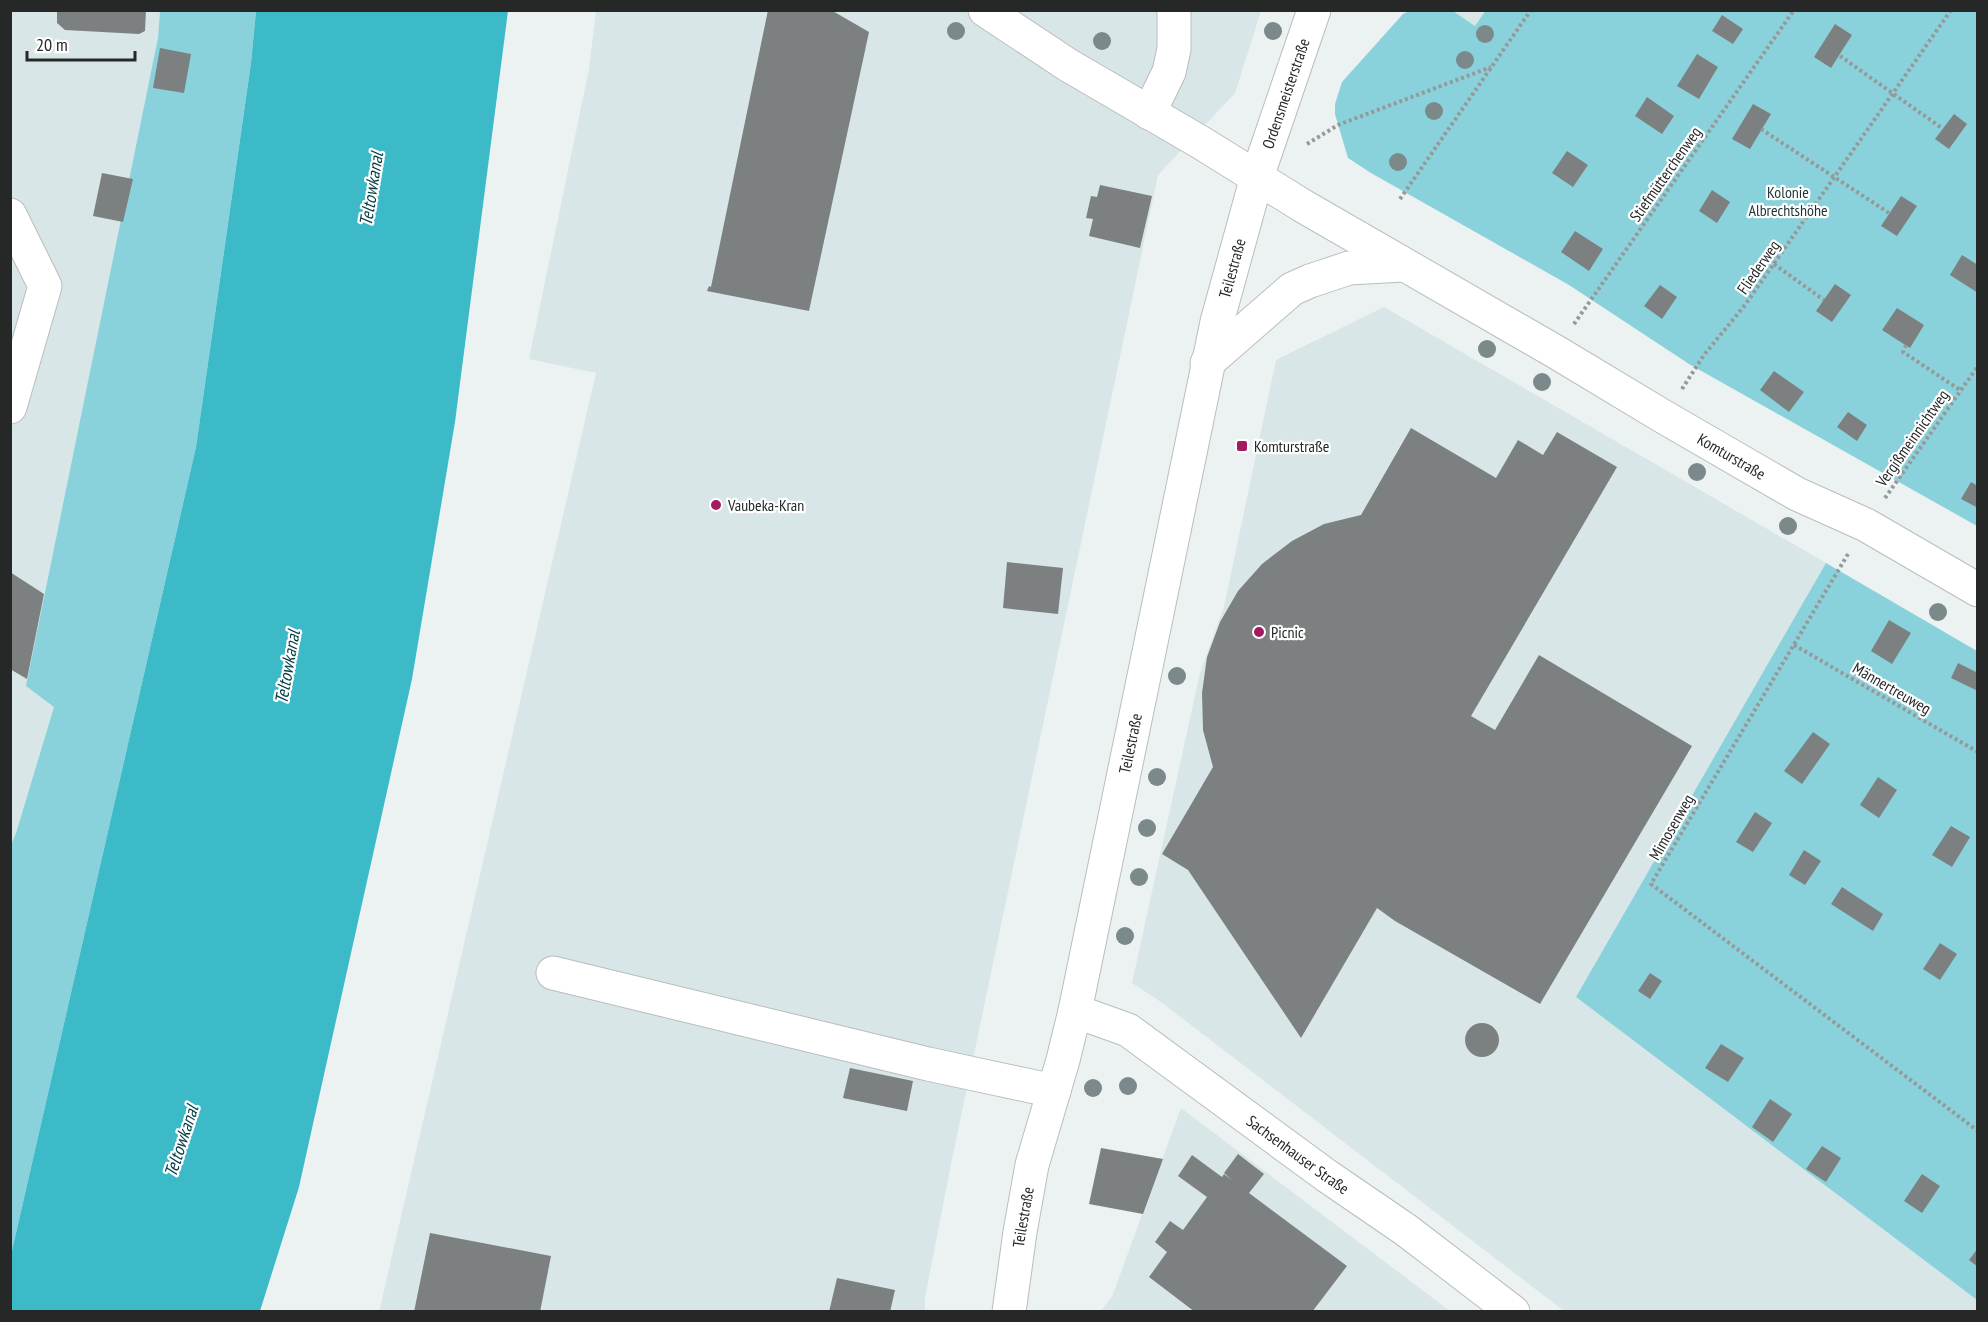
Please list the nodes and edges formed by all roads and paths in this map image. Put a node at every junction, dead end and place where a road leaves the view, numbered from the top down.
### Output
1 (985, 10) edge
2 (1174, 10) edge
3 (1314, 10) edge
4 (1531, 10) edge
5 (1794, 10) edge
6 (1951, 10) edge
7 (1840, 56) dead end
8 (1491, 67) junction
9 (1893, 93) junction
10 (1149, 113) junction
11 (1761, 129) dead end
12 (1943, 129) dead end
13 (1322, 135) dead end
14 (1257, 177) junction
15 (1835, 177) junction
16 (1400, 199) dead end
17 (1889, 213) dead end
18 (10, 215) edge
19 (1774, 264) junction
20 (1404, 265) junction
21 (1824, 300) dead end
22 (1906, 345) dead end
23 (1556, 352) junction
24 (1207, 363) junction
25 (1977, 366) edge
26 (1960, 390) junction
27 (10, 407) edge
28 (1664, 417) junction
29 (1866, 525) junction
30 (1977, 590) edge
31 (1794, 645) junction
32 (1977, 752) edge
33 (553, 973) dead end
34 (1075, 1011) junction
35 (1054, 1091) junction
36 (1977, 1131) edge
37 (1009, 1311) edge
38 (1513, 1311) edge

1 - 10 street, Komturstraße
2 - 10 street
3 - 14 street, Ordensmeisterstraße
4 - 8 path
5 - 23 path, Stiefmütterchenweg
6 - 9 path, Fliederweg
7 - 9 path
8 - 13 path
8 - 16 path
9 - 12 path
9 - 15 path, Fliederweg
10 - 14 street, Komturstraße
11 - 15 path
14 - 20 street, Komturstraße
14 - 24 street, Teilestraße
15 - 17 path
15 - 19 path, Fliederweg
18 - 27 street
19 - 21 path
19 - 28 path, Fliederweg
20 - 23 street, Komturstraße
20 - 24 street
22 - 26 path
23 - 28 street, Komturstraße
24 - 34 street, Teilestraße
25 - 26 path, Vergißmeinnichtweg
26 - 29 path, Vergißmeinnichtweg
28 - 29 street, Komturstraße
29 - 30 street, Komturstraße
29 - 31 path, Mimosenweg
31 - 32 path, Männertreuweg
31 - 36 path, Mimosenweg
33 - 35 street
34 - 35 street, Teilestraße
34 - 38 street, Sachsenhauser Straße
35 - 37 street, Teilestraße

